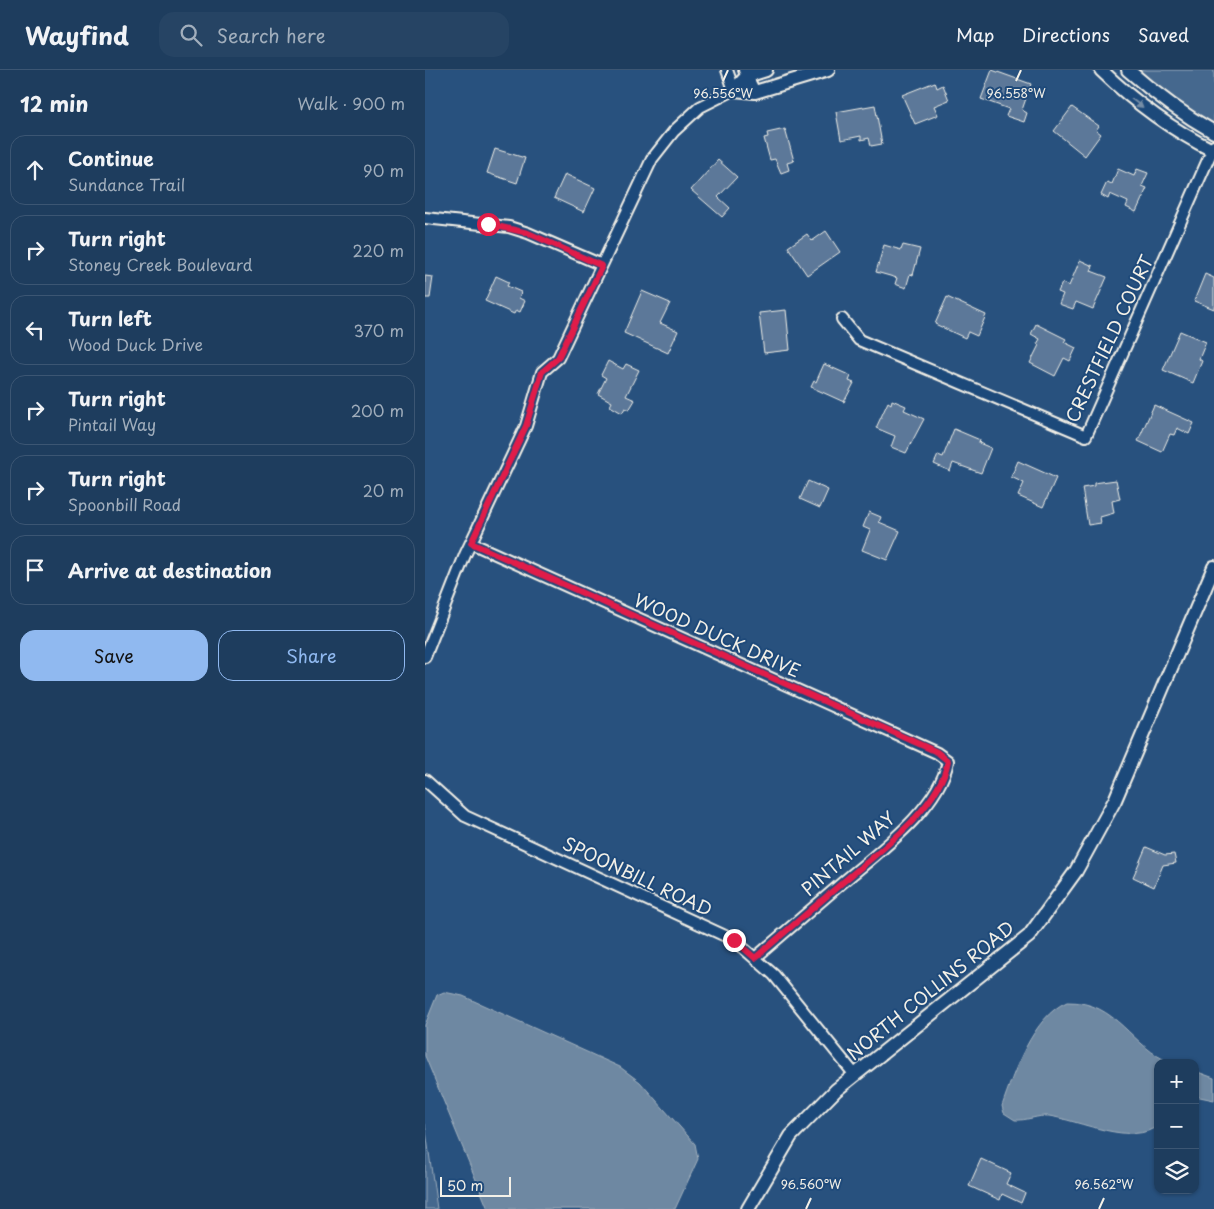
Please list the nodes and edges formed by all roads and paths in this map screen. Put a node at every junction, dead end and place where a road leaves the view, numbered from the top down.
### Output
1 (727, 70) edge
2 (766, 70) edge
3 (828, 70) edge
4 (1101, 70) edge
5 (1127, 70) edge
6 (746, 73) edge
7 (735, 90) junction
8 (755, 92) junction
9 (1214, 132) edge
10 (1213, 149) edge
11 (425, 218) edge
12 (602, 266) junction
13 (842, 319) dead end
14 (471, 543) junction
15 (1214, 567) edge
16 (425, 657) edge
17 (948, 761) joint
18 (425, 780) edge
19 (755, 958) junction
20 (855, 1075) junction
21 (749, 1209) edge

1 - 7 street
2 - 6 street
3 - 8 street
4 -> 10 street
5 - 9 street
6 - 7 street
6 - 8 street
7 - 8 street
7 - 12 street
10 - 13 street, CRESTFIELD COURT
11 - 12 street
12 - 14 street
14 - 16 street
14 - 17 street, WOOD DUCK DRIVE
15 - 20 street, NORTH COLLINS ROAD
17 - 19 street, PINTAIL WAY
18 - 19 street, SPOONBILL ROAD
19 - 20 street, SPOONBILL ROAD
20 - 21 street, NORTH COLLINS ROAD

